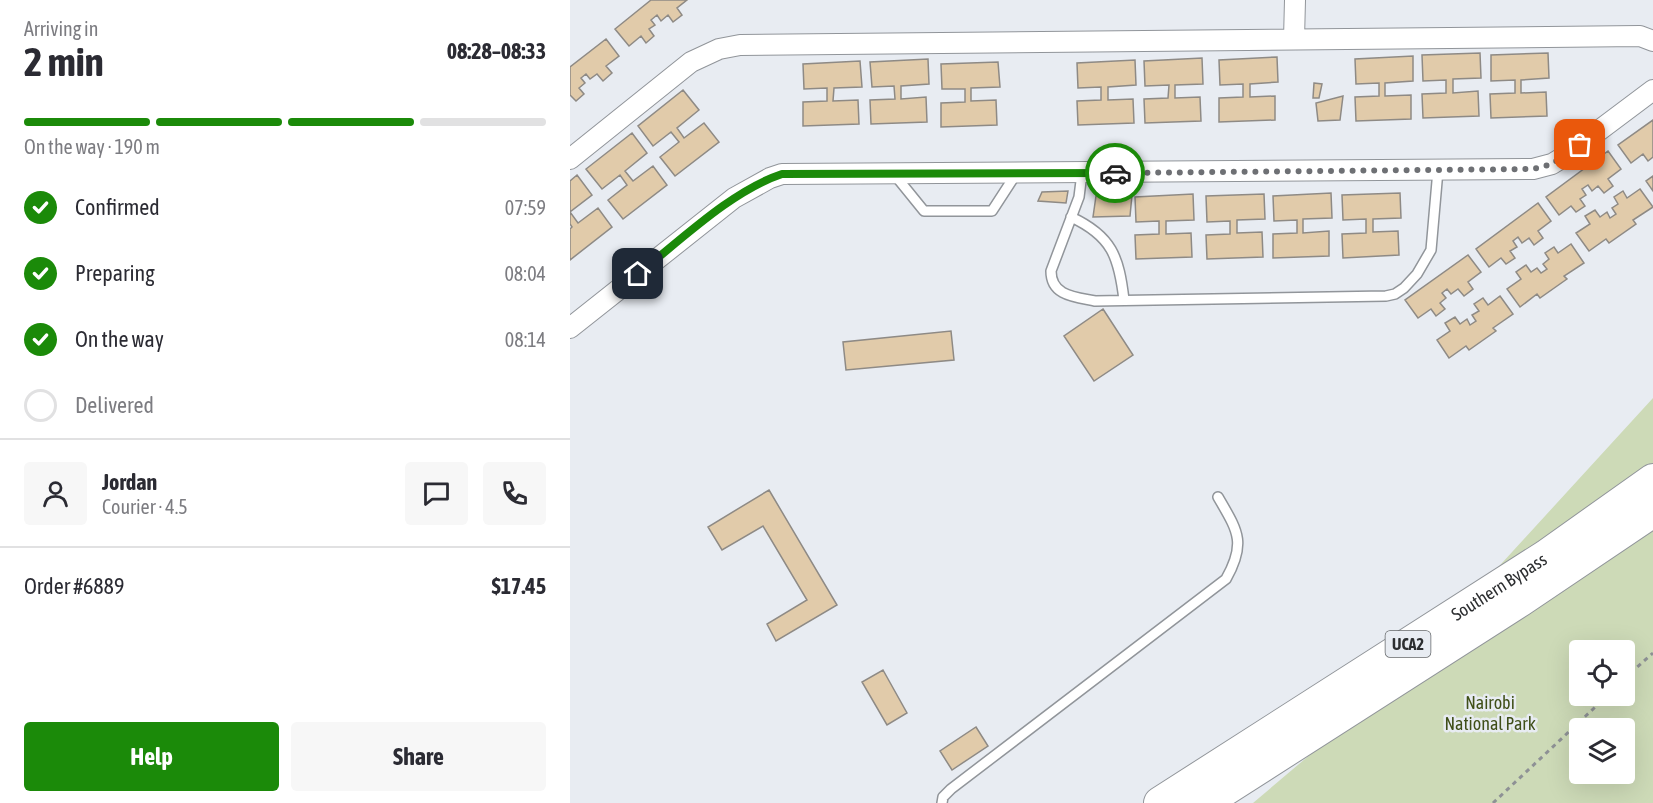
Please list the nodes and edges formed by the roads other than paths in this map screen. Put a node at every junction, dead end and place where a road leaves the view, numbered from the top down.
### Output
1 (1294, 0) edge
2 (1294, 39) junction
3 (1653, 41) edge
4 (1653, 90) edge
5 (570, 159) edge
6 (1438, 170) junction
7 (892, 173) junction
8 (1082, 173) junction
9 (1016, 174) junction
10 (1071, 217) junction
11 (1124, 300) junction
12 (570, 328) edge
13 (1653, 480) edge
14 (1218, 497) dead end
15 (1653, 511) edge
16 (942, 803) edge
17 (1160, 803) edge
18 (1204, 803) edge

1 - 2 street
2 - 3 street
2 - 5 street
4 - 6 street
6 - 8 street
6 - 11 lane
7 - 9 street
7 - 9 lane
7 - 12 street
8 - 9 street
8 - 10 lane
10 - 11 lane
10 - 11 lane
13 - 17 highway, Southern Bypass / UCA2
14 - 16 lane
15 - 18 highway, Southern Bypass / UCA2

